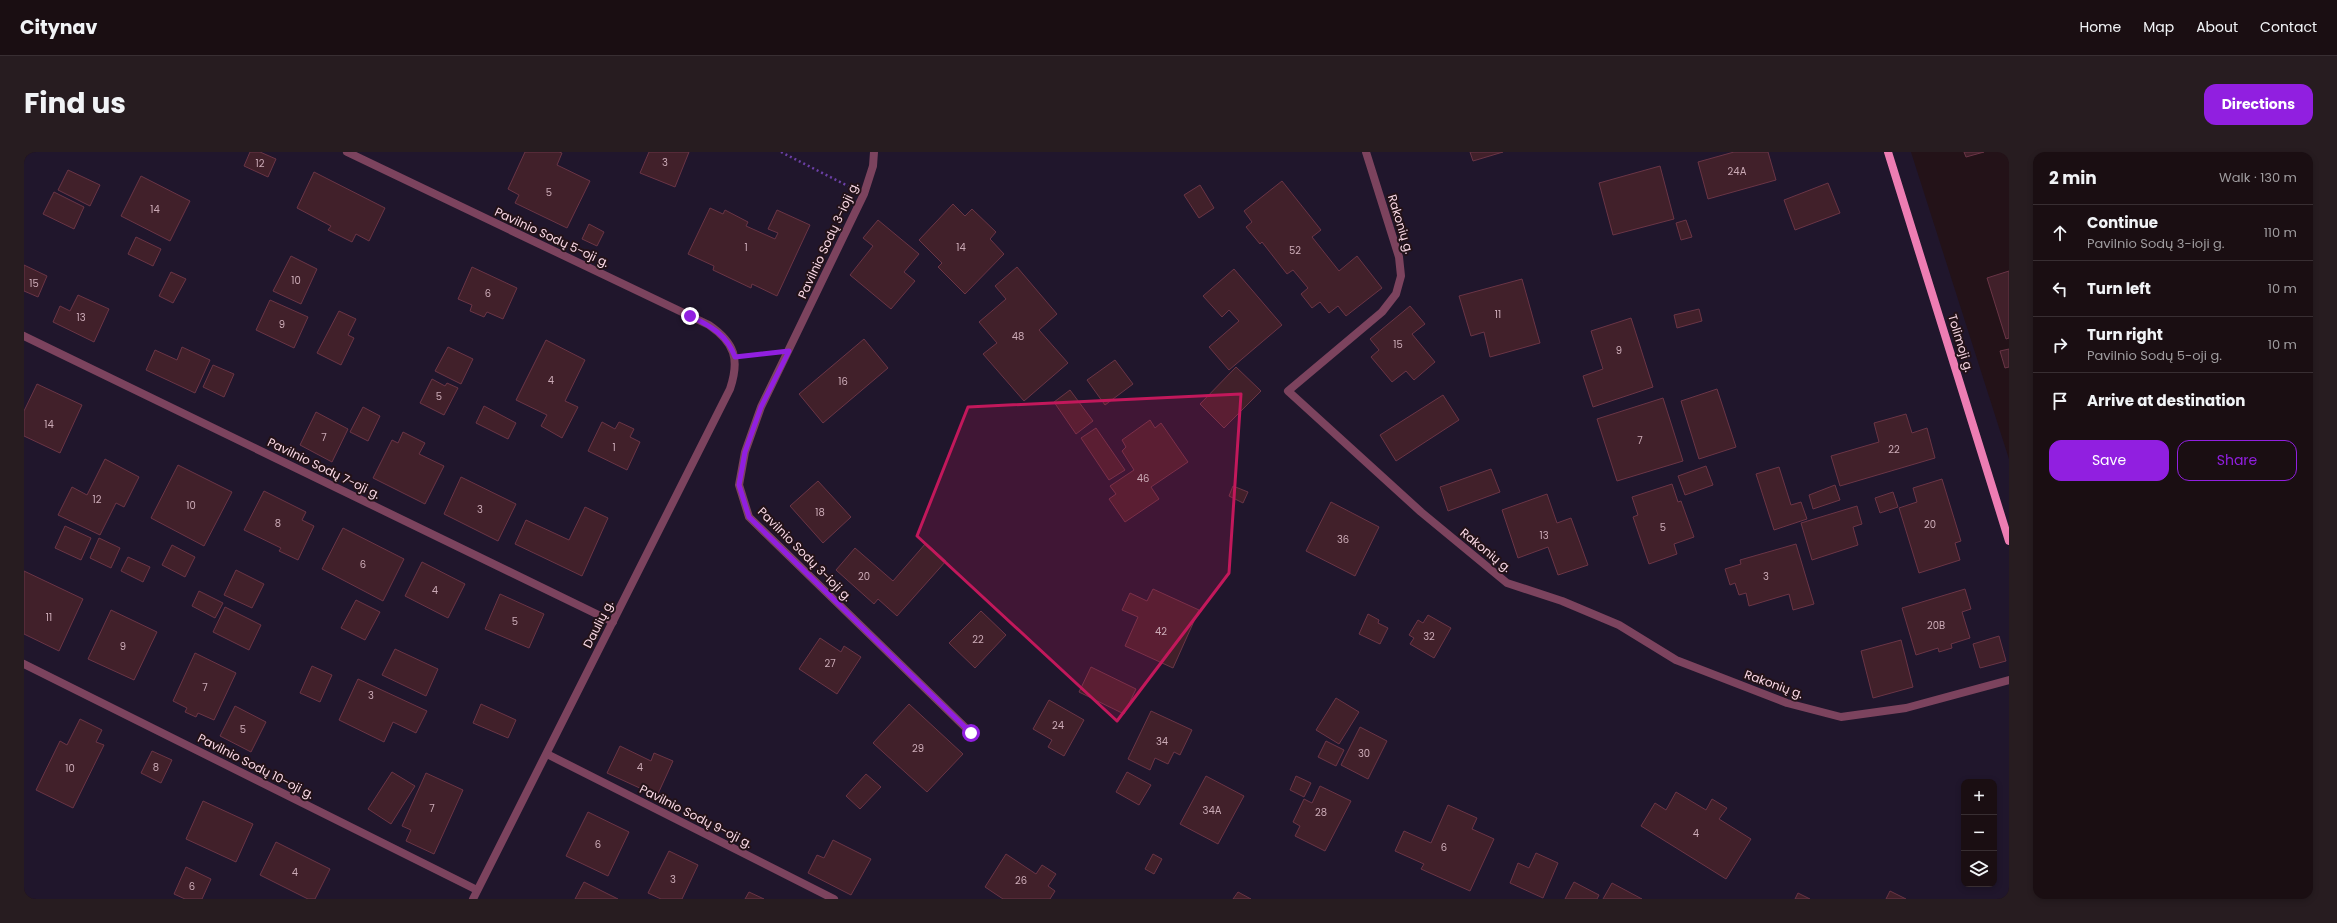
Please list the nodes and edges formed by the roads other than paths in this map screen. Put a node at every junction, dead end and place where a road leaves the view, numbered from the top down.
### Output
1 (347, 152) edge
2 (874, 152) edge
3 (1366, 152) edge
4 (1888, 152) edge
5 (24, 336) edge
6 (735, 357) joint
7 (2009, 541) edge
8 (613, 622) junction
9 (24, 664) edge
10 (2009, 680) edge
11 (971, 733) dead end
12 (547, 754) junction
13 (477, 890) junction
14 (473, 899) edge
15 (834, 899) edge

1 - 6 street, Pavilnio Sodų 5-oji g.
2 - 11 street, Pavilnio Sodų 3-ioji g.
3 - 10 street, Rakonių g.
4 - 7 street, Tolimoji g.
5 - 8 street, Pavilnio Sodų 7-oji g.
6 - 8 street, Daulių g.
8 - 12 street, Daulių g.
9 - 13 street, Pavilnio Sodų 10-oji g.
12 - 13 street, Daulių g.
12 - 15 street, Pavilnio Sodų 9-oji g.
13 - 14 street, Daulių g.

